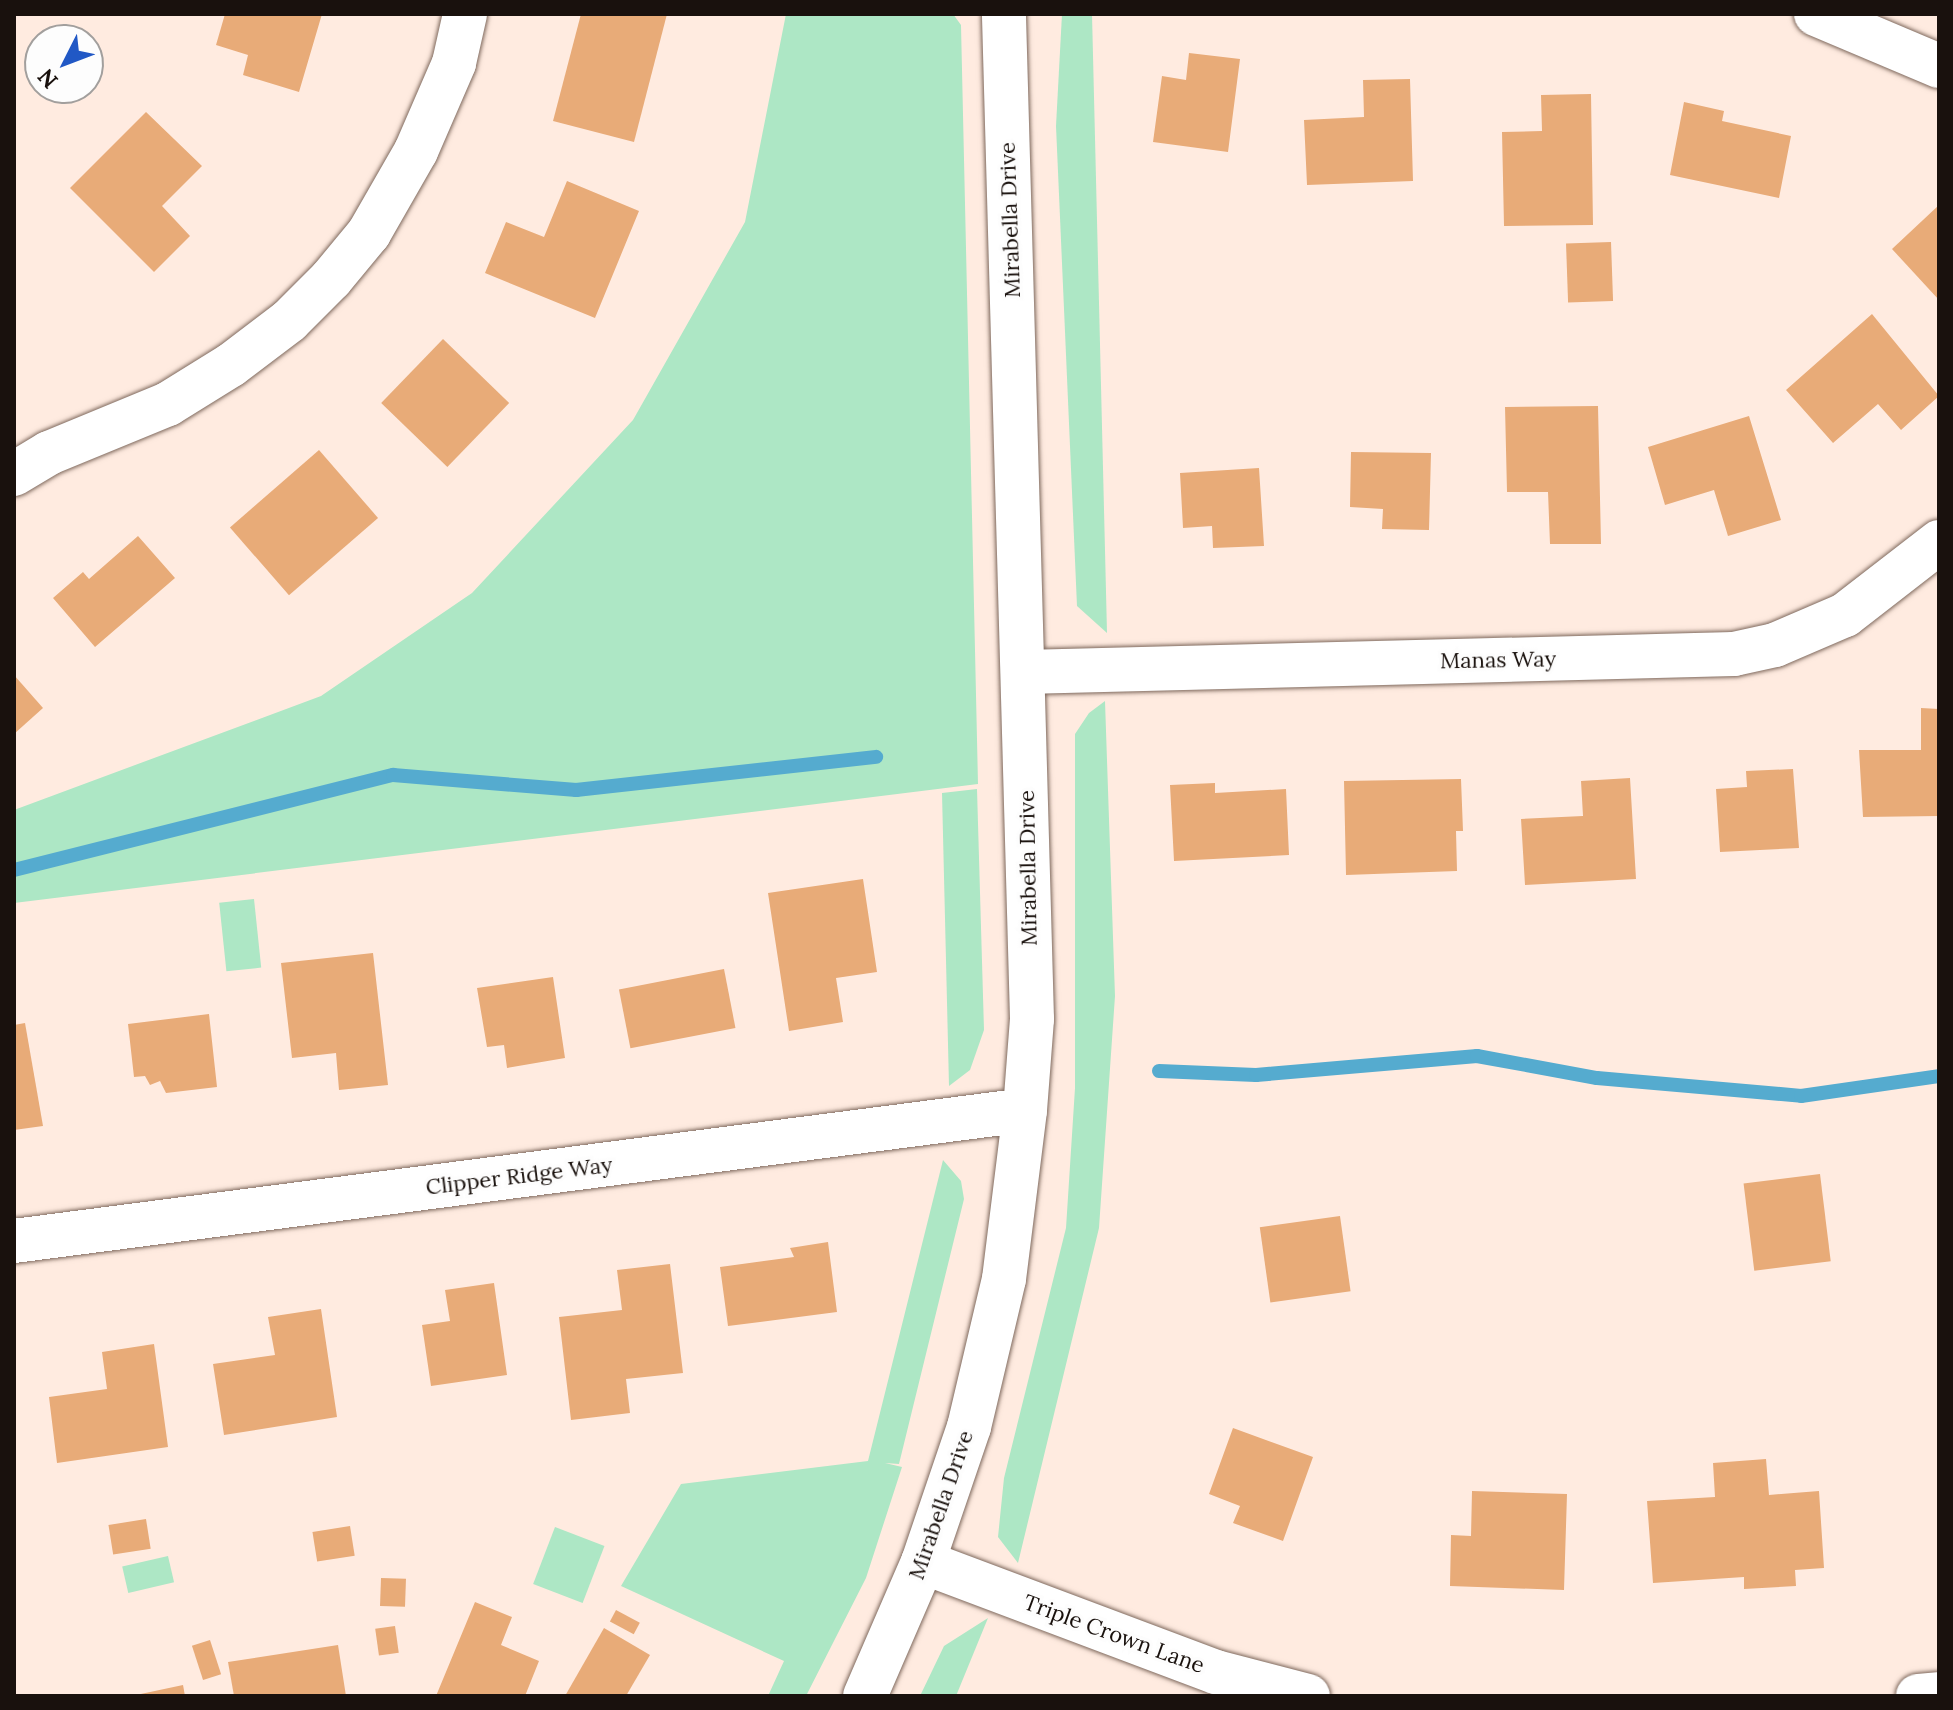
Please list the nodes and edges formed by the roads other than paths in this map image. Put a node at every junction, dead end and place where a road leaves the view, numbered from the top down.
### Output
1 (465, 14) edge
2 (1004, 14) edge
3 (1816, 14) edge
4 (1939, 66) edge
5 (14, 474) edge
6 (1939, 542) edge
7 (1024, 672) junction
8 (1025, 1110) junction
9 (14, 1241) edge
10 (923, 1562) junction
11 (1939, 1694) edge
12 (865, 1696) edge
13 (1308, 1696) edge
14 (1918, 1696) edge

1 - 5 street
2 - 7 street, Mirabella Drive
3 - 4 street
6 - 7 street, Manas Way
7 - 8 street, Mirabella Drive
8 - 9 street, Clipper Ridge Way
8 - 10 street, Mirabella Drive
10 - 12 street, Mirabella Drive
10 - 13 street, Triple Crown Lane
11 - 14 street

